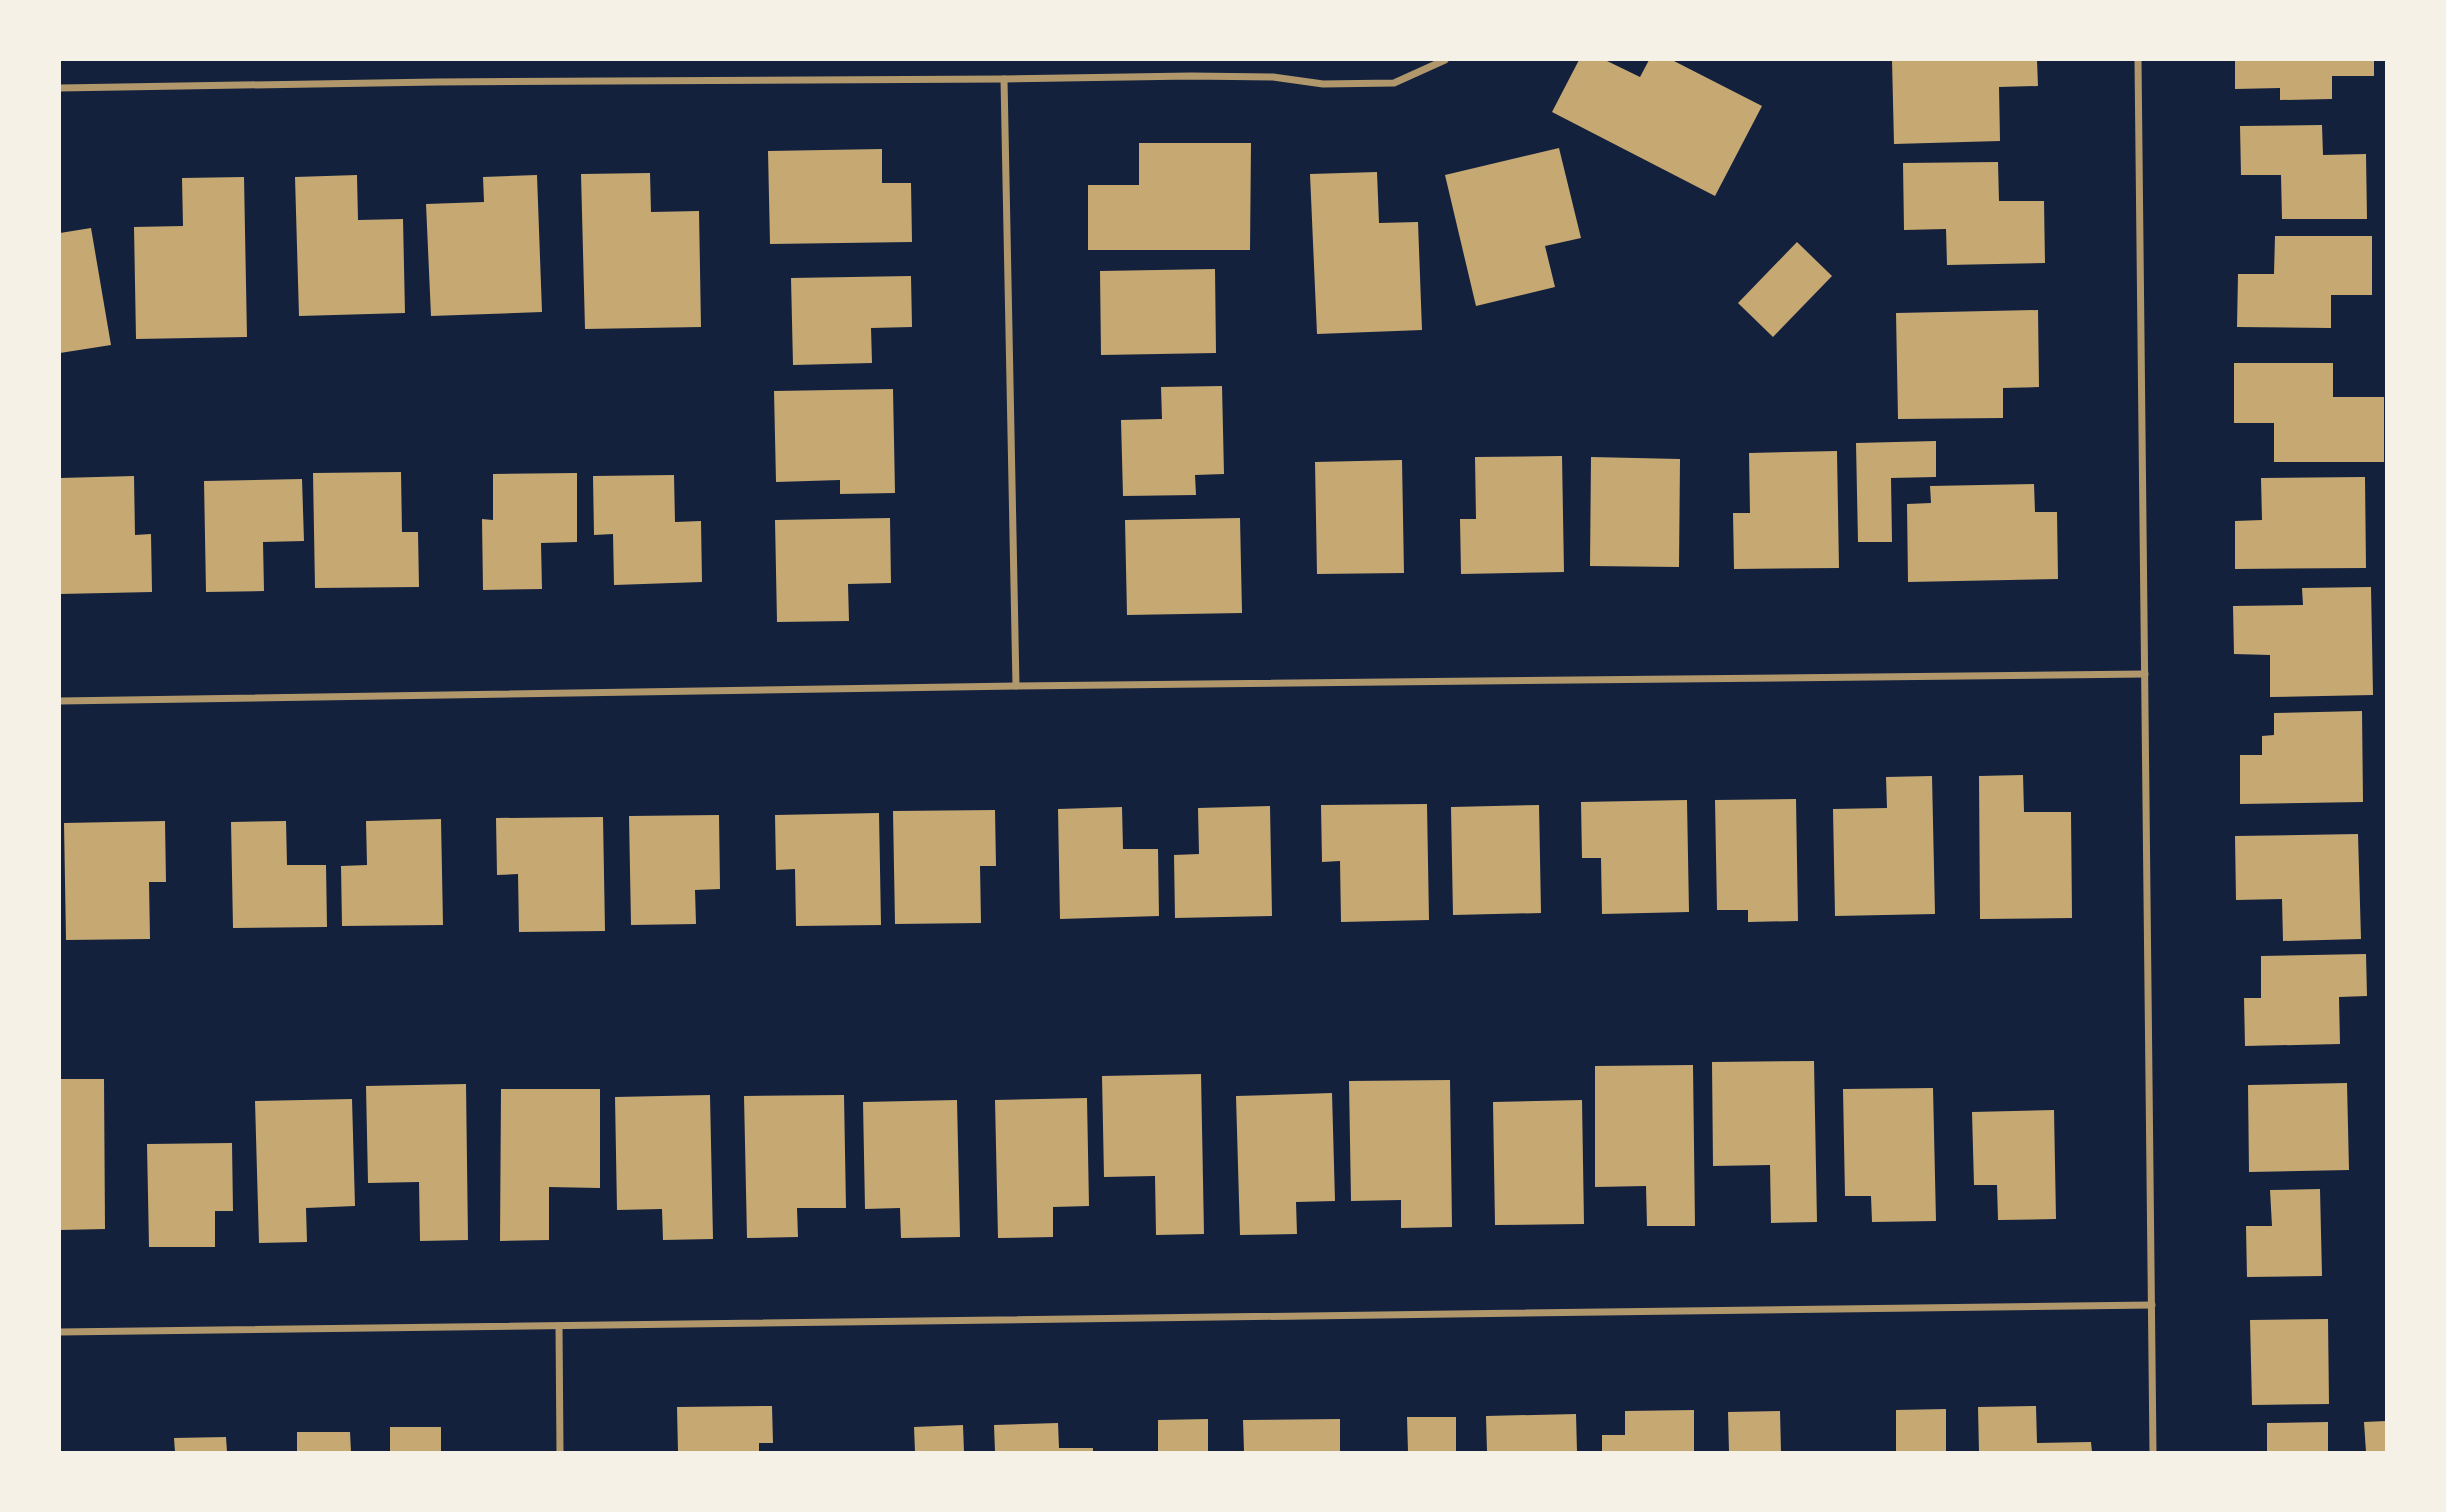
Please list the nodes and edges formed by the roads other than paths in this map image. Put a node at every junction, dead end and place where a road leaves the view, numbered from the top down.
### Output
1 (1445, 60) edge
2 (2138, 60) edge
3 (1004, 79) junction
4 (60, 88) edge
5 (2145, 674) junction
6 (1016, 686) junction
7 (60, 701) edge
8 (2152, 1305) junction
9 (559, 1325) junction
10 (60, 1332) edge
11 (560, 1452) edge
12 (2153, 1452) edge

1 - 3 street
2 - 5 street
3 - 4 street
3 - 6 street
5 - 6 street
5 - 8 street
6 - 7 street
8 - 9 street
8 - 12 street
9 - 10 street
9 - 11 street

